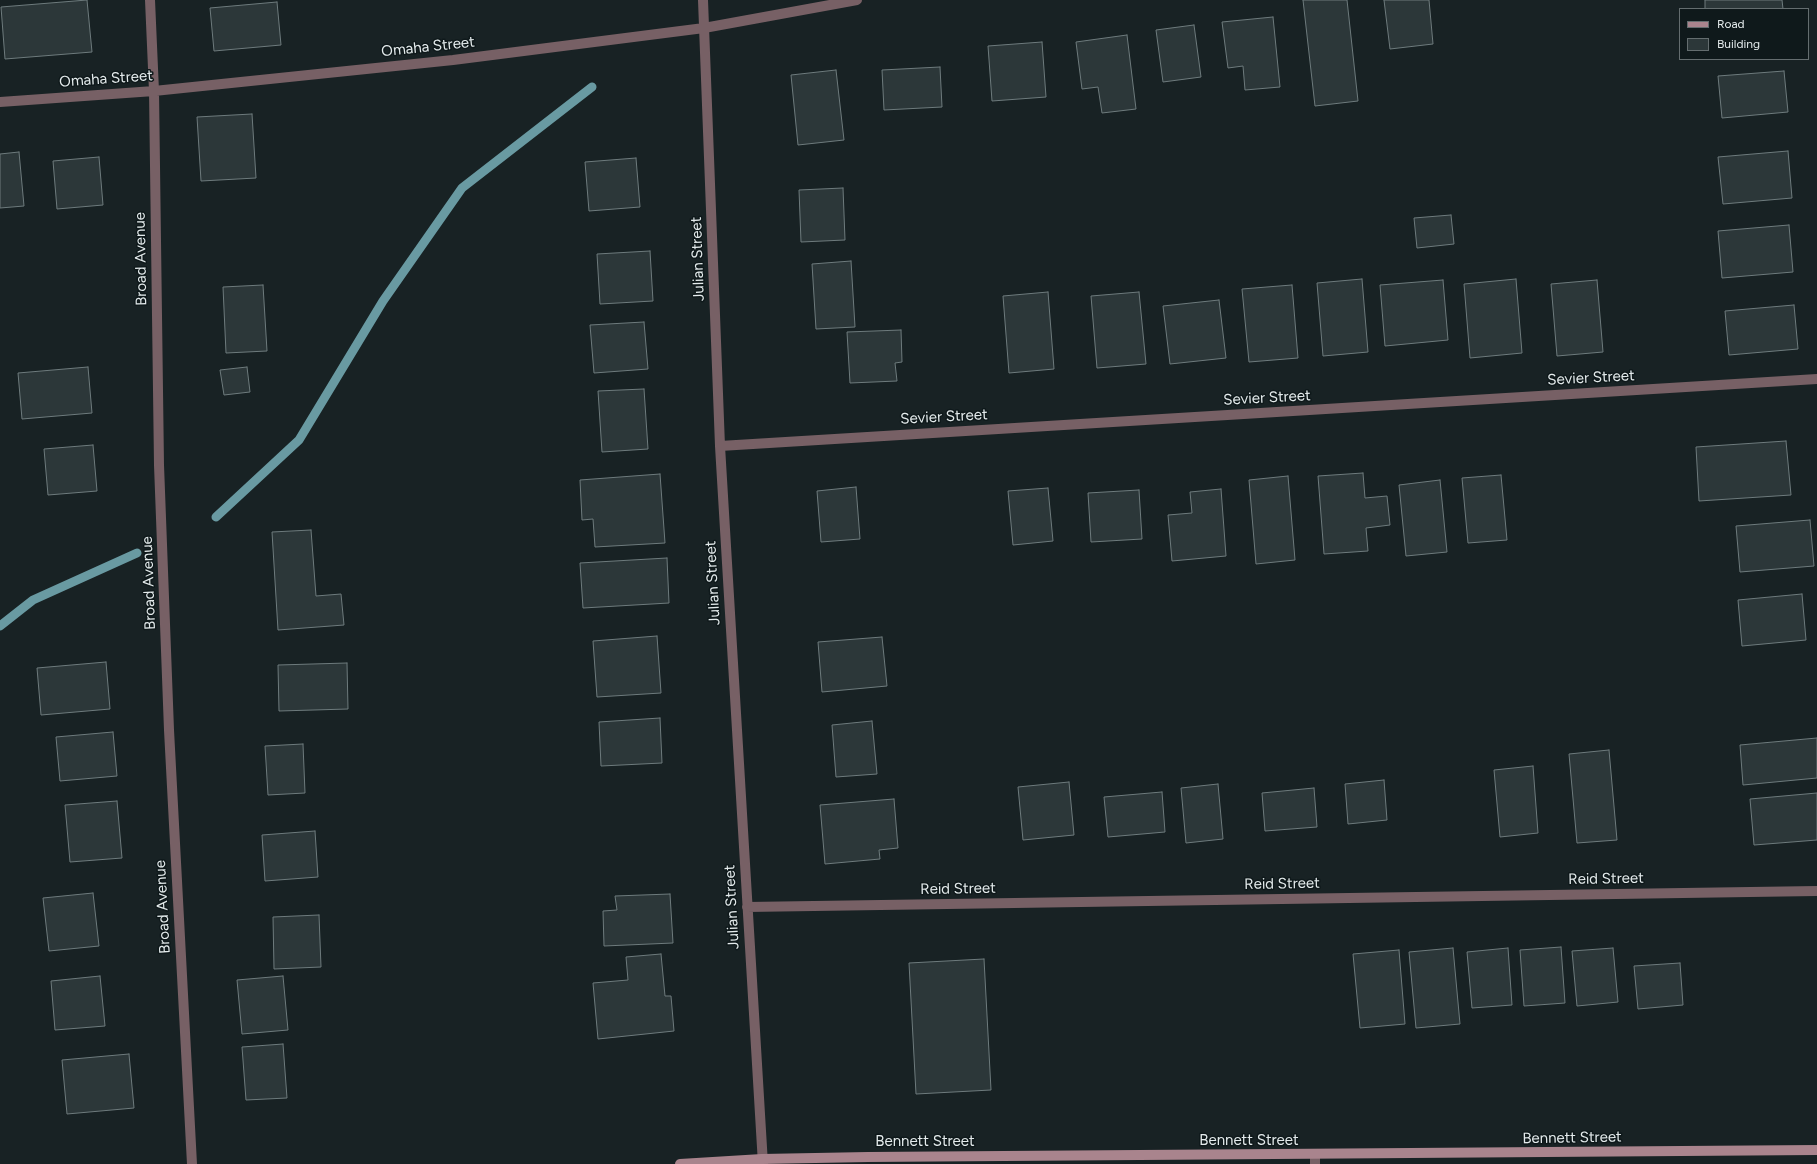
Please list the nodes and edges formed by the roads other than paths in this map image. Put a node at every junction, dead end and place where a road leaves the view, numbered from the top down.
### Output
1 (150, 0) edge
2 (703, 0) edge
3 (857, 0) edge
4 (704, 28) junction
5 (154, 91) junction
6 (0, 102) edge
7 (1817, 379) edge
8 (720, 446) junction
9 (1817, 891) edge
10 (747, 907) junction
11 (1817, 1150) edge
12 (1315, 1160) edge
13 (762, 1162) edge
14 (192, 1164) edge
15 (680, 1164) edge

1 - 5 street, Broad Avenue
2 - 4 street, Julian Street
3 - 4 street, Omaha Street
4 - 5 street, Omaha Street
4 - 8 street, Julian Street
5 - 6 street, Omaha Street
5 - 14 street, Broad Avenue
7 - 8 street, Sevier Street
8 - 10 street, Julian Street
9 - 10 street, Reid Street
10 - 13 street, Julian Street
11 - 12 street, Bennett Street
12 - 13 street, Bennett Street
13 - 15 street, Bennett Street

